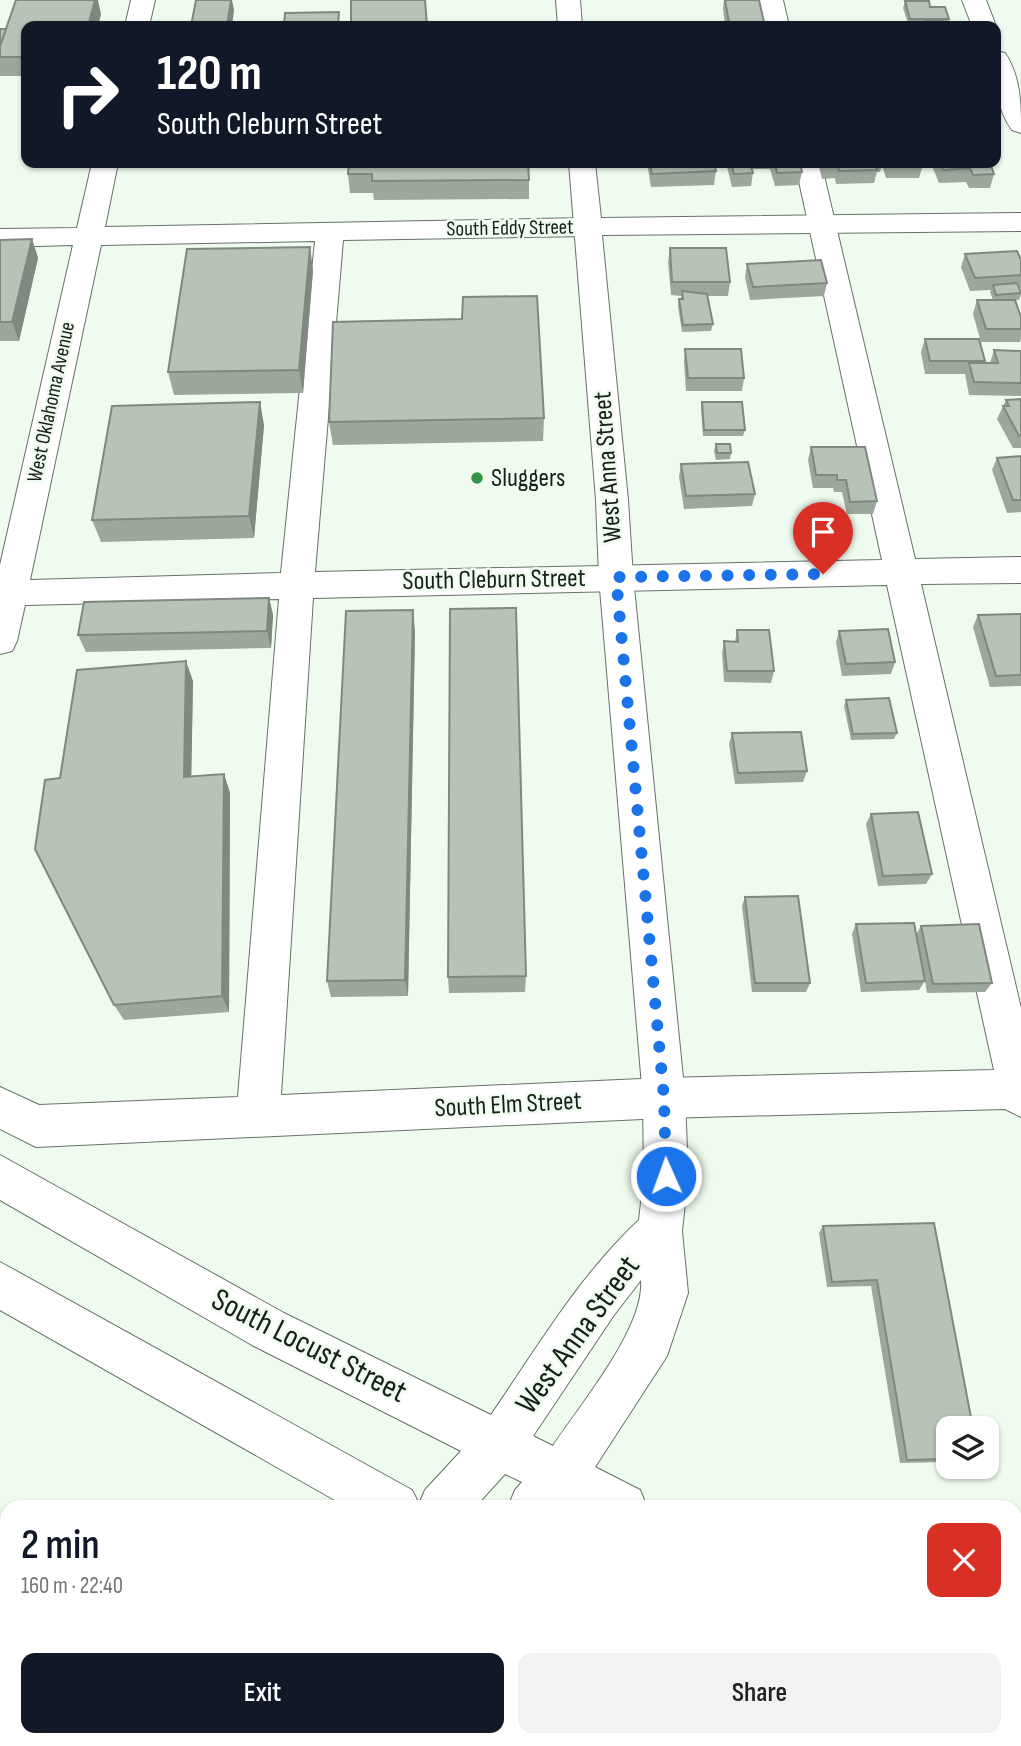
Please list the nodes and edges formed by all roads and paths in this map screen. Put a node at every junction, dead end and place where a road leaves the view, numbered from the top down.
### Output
1 (143, 0) edge
2 (568, 0) edge
3 (771, 0) edge
4 (974, 0) edge
5 (138, 21) edge
6 (570, 21) edge
7 (776, 21) edge
8 (982, 21) edge
9 (1001, 71) edge
10 (1021, 125) edge
11 (104, 168) edge
12 (582, 168) edge
13 (809, 168) edge
14 (1021, 222) edge
15 (822, 224) junction
16 (588, 227) junction
17 (330, 231) junction
18 (88, 234) junction
19 (0, 238) edge
20 (1021, 570) edge
21 (901, 572) junction
22 (616, 577) junction
23 (297, 585) junction
24 (9, 593) junction
25 (0, 641) edge
26 (1020, 1092) edge
27 (664, 1098) junction
28 (0, 1107) edge
29 (258, 1116) junction
30 (0, 1177) edge
31 (660, 1231) junction
32 (0, 1285) edge
33 (500, 1444) junction
34 (547, 1491) edge
35 (383, 1500) edge
36 (448, 1500) edge
37 (590, 1500) edge

1 - 5 street
2 - 6 street
3 - 7 street
4 - 8 street
9 - 10 street
11 - 18 street, West Oklahoma Avenue
12 - 16 street, West Anna Street
13 - 15 street
14 - 15 street, South Eddy Street
15 - 16 street, South Eddy Street
15 - 21 street
16 - 17 street, South Eddy Street
16 - 22 street, West Anna Street
17 - 18 street, South Eddy Street
17 - 23 street
18 - 19 street, South Eddy Street
18 - 24 street, West Oklahoma Avenue
20 - 21 street, South Cleburn Street
21 - 22 street, South Cleburn Street
21 - 26 street
22 - 23 street, South Cleburn Street
22 - 27 street, West Anna Street
23 - 24 street, South Cleburn Street
23 - 29 street
24 - 25 street, West Oklahoma Avenue
26 - 27 street, South Elm Street
27 - 29 street, South Elm Street
27 - 31 street, West Anna Street
28 - 29 street, South Elm Street
30 - 33 street, South Locust Street
31 - 33 street, West Anna Street
31 - 34 street, West Anna Street
32 - 35 street
33 - 34 street, South Locust Street
33 - 36 street, West Anna Street
34 - 37 street, South Locust Street

